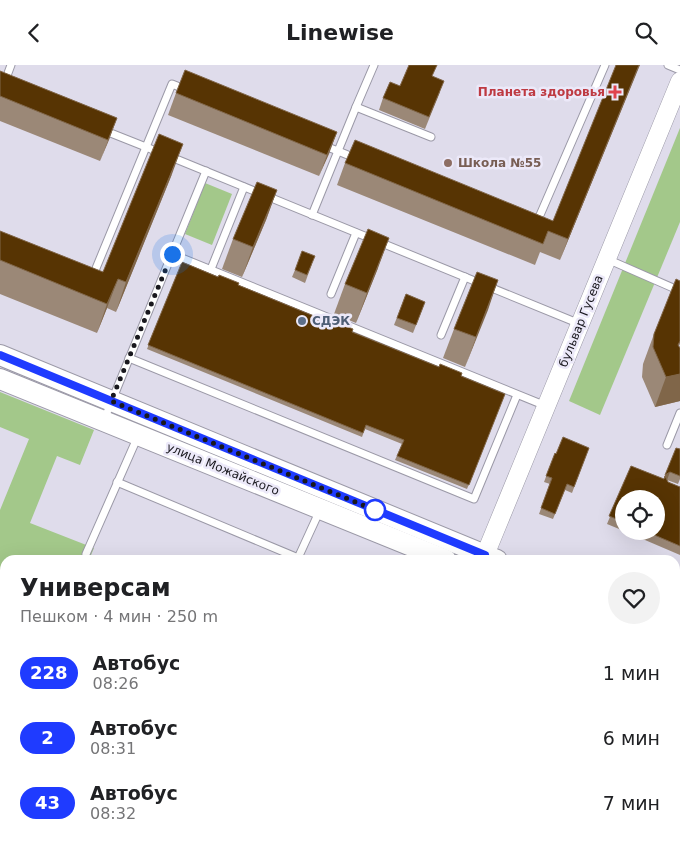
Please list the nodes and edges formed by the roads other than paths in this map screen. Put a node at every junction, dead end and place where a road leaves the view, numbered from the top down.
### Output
1 (11, 65) edge
2 (374, 65) edge
3 (605, 65) edge
4 (668, 65) edge
5 (680, 70) edge
6 (680, 81) edge
7 (0, 87) edge
8 (199, 95) edge
9 (356, 107) junction
10 (92, 125) edge
11 (430, 137) dead end
12 (314, 141) edge
13 (146, 147) junction
14 (338, 151) junction
15 (366, 162) edge
16 (206, 171) junction
17 (244, 187) junction
18 (312, 215) junction
19 (533, 230) edge
20 (356, 233) junction
21 (172, 254) junction
22 (607, 259) junction
23 (211, 269) junction
24 (464, 277) junction
25 (81, 280) edge
26 (680, 291) edge
27 (331, 294) dead end
28 (580, 324) junction
29 (441, 335) dead end
30 (0, 355) edge
31 (129, 358) junction
32 (0, 379) edge
33 (517, 395) junction
34 (111, 401) junction
35 (546, 406) junction
36 (680, 413) edge
37 (103, 421) junction
38 (138, 435) junction
39 (667, 445) dead end
40 (117, 482) junction
41 (320, 509) junction
42 (86, 554) dead end
43 (291, 555) edge
44 (303, 555) edge
45 (434, 555) edge
46 (481, 555) edge
47 (489, 555) edge

1 - 7 lane
2 - 9 lane
3 - 19 lane
4 - 5 lane
6 - 22 street, бульвар Гусева
8 - 13 lane
9 - 11 lane
9 - 14 lane
10 - 13 lane
12 - 14 lane
13 - 16 lane
13 - 25 lane
14 - 15 lane
14 - 18 lane
16 - 17 lane
16 - 21 lane
17 - 18 lane
17 - 23 lane
18 - 20 lane
20 - 24 lane
20 - 27 lane
21 - 23 lane
21 - 31 lane
22 - 26 lane
22 - 28 street, бульвар Гусева
23 - 33 lane
24 - 28 lane
24 - 29 lane
28 - 35 street, бульвар Гусева
30 - 34 main road, улица Можайского
31 - 33 lane
31 - 34 lane
32 - 37 main road, улица Можайского
33 - 35 lane
34 - 37 lane
34 - 46 main road, улица Можайского
35 - 47 street, бульвар Гусева
36 - 39 lane
37 - 38 main road, улица Можайского
38 - 40 lane
38 - 41 main road, улица Можайского
40 - 42 lane
40 - 43 lane
41 - 44 lane
41 - 45 main road, улица Можайского

